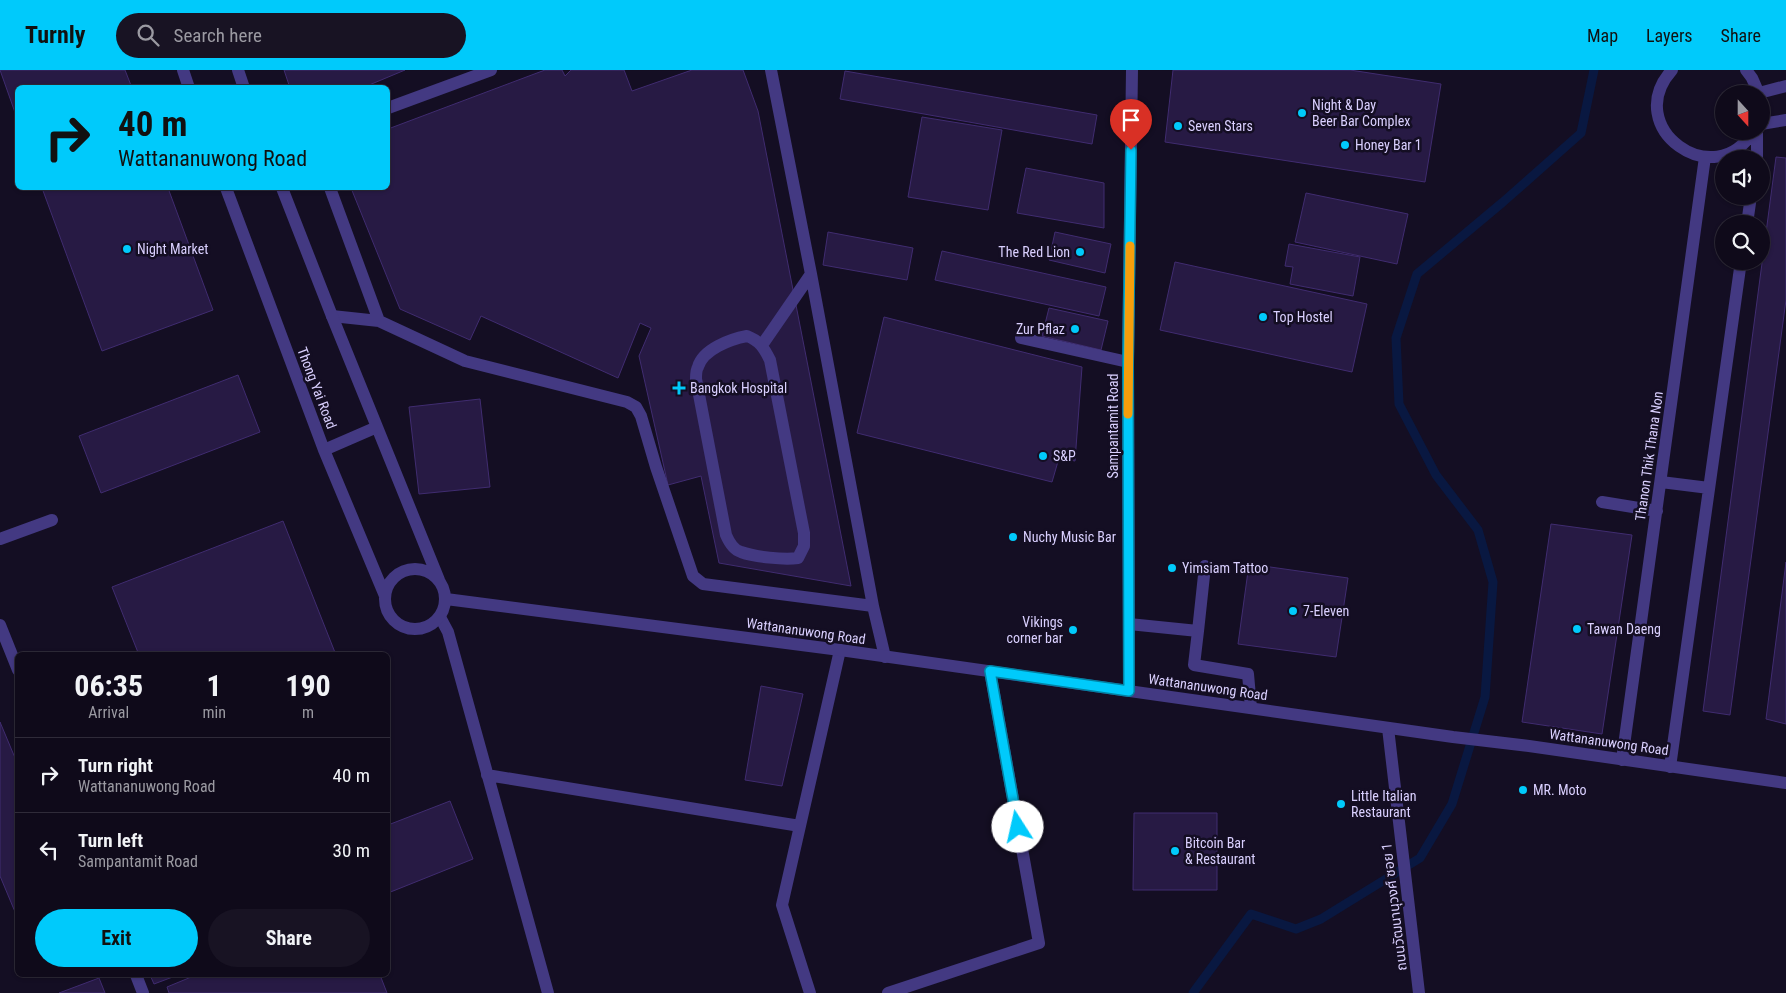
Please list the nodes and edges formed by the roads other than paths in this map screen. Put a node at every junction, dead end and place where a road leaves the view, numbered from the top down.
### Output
1 (183, 70) edge
2 (238, 70) edge
3 (491, 70) edge
4 (771, 70) edge
5 (1132, 70) edge
6 (1672, 70) edge
7 (1746, 70) edge
8 (188, 85) edge
9 (243, 85) edge
10 (1755, 85) edge
11 (1786, 86) edge
12 (1770, 90) edge
13 (390, 107) edge
14 (1786, 120) edge
15 (1770, 123) edge
16 (1747, 140) edge
17 (1705, 157) junction
18 (227, 190) edge
19 (283, 190) edge
20 (331, 190) edge
21 (1740, 270) edge
22 (811, 274) junction
23 (332, 316) junction
24 (380, 321) junction
25 (1022, 338) dead end
26 (762, 345) junction
27 (1128, 362) junction
28 (377, 427) junction
29 (324, 450) junction
30 (1661, 482) junction
31 (1708, 488) junction
32 (1602, 502) dead end
33 (1657, 511) junction
34 (52, 520) dead end
35 (0, 540) edge
36 (1205, 566) dead end
37 (439, 580) junction
38 (385, 596) junction
39 (446, 599) junction
40 (873, 606) junction
41 (440, 617) junction
42 (0, 624) edge
43 (1129, 624) junction
44 (1198, 631) junction
45 (840, 650) junction
46 (885, 657) junction
47 (15, 662) edge
48 (990, 671) junction
49 (1129, 691) junction
50 (1251, 708) junction
51 (1388, 728) junction
52 (1622, 760) junction
53 (1670, 766) junction
54 (487, 775) junction
55 (1786, 783) edge
56 (800, 826) junction
57 (137, 977) edge
58 (143, 993) edge
59 (548, 993) edge
60 (810, 993) edge
61 (888, 993) edge
62 (1419, 993) edge

1 - 8 street
2 - 9 street
3 - 13 street
4 - 22 street
5 - 27 street, Sampantamit Road
6 - 17 street
7 - 10 street
11 - 12 street
14 - 15 street
16 - 17 street
17 - 30 street, Thanon Thik Thana Non
18 - 29 street, Thong Yai Road
19 - 23 street
20 - 24 street
21 - 31 street
22 - 26 street
22 - 40 street
23 - 24 street
23 - 28 street
24 - 40 street
25 - 27 street
26 - 26 street
27 - 43 street, Sampantamit Road
28 - 29 street
28 - 37 street
29 - 38 street, Thong Yai Road
30 - 31 street
30 - 33 street, Thanon Thik Thana Non
31 - 53 street
32 - 33 street
33 - 52 street, Thanon Thik Thana Non
34 - 35 street
36 - 44 street
37 - 38 street
37 - 39 street
38 - 41 street
39 - 41 street
39 - 45 street, Wattananuwong Road
40 - 46 street
41 - 54 street
42 - 47 street
43 - 44 street
43 - 49 street, Sampantamit Road
44 - 50 street
45 - 46 street, Wattananuwong Road
45 - 56 street
46 - 48 street, Wattananuwong Road
48 - 49 street, Wattananuwong Road
48 - 61 street
49 - 50 street, Wattananuwong Road
50 - 51 street, Wattananuwong Road
51 - 52 street, Wattananuwong Road
51 - 62 street, ถนนวัฒนานุวงศ์ ซอย 1
52 - 53 street, Wattananuwong Road
53 - 55 street, Wattananuwong Road
54 - 56 street
54 - 59 street
56 - 60 street
57 - 58 street

